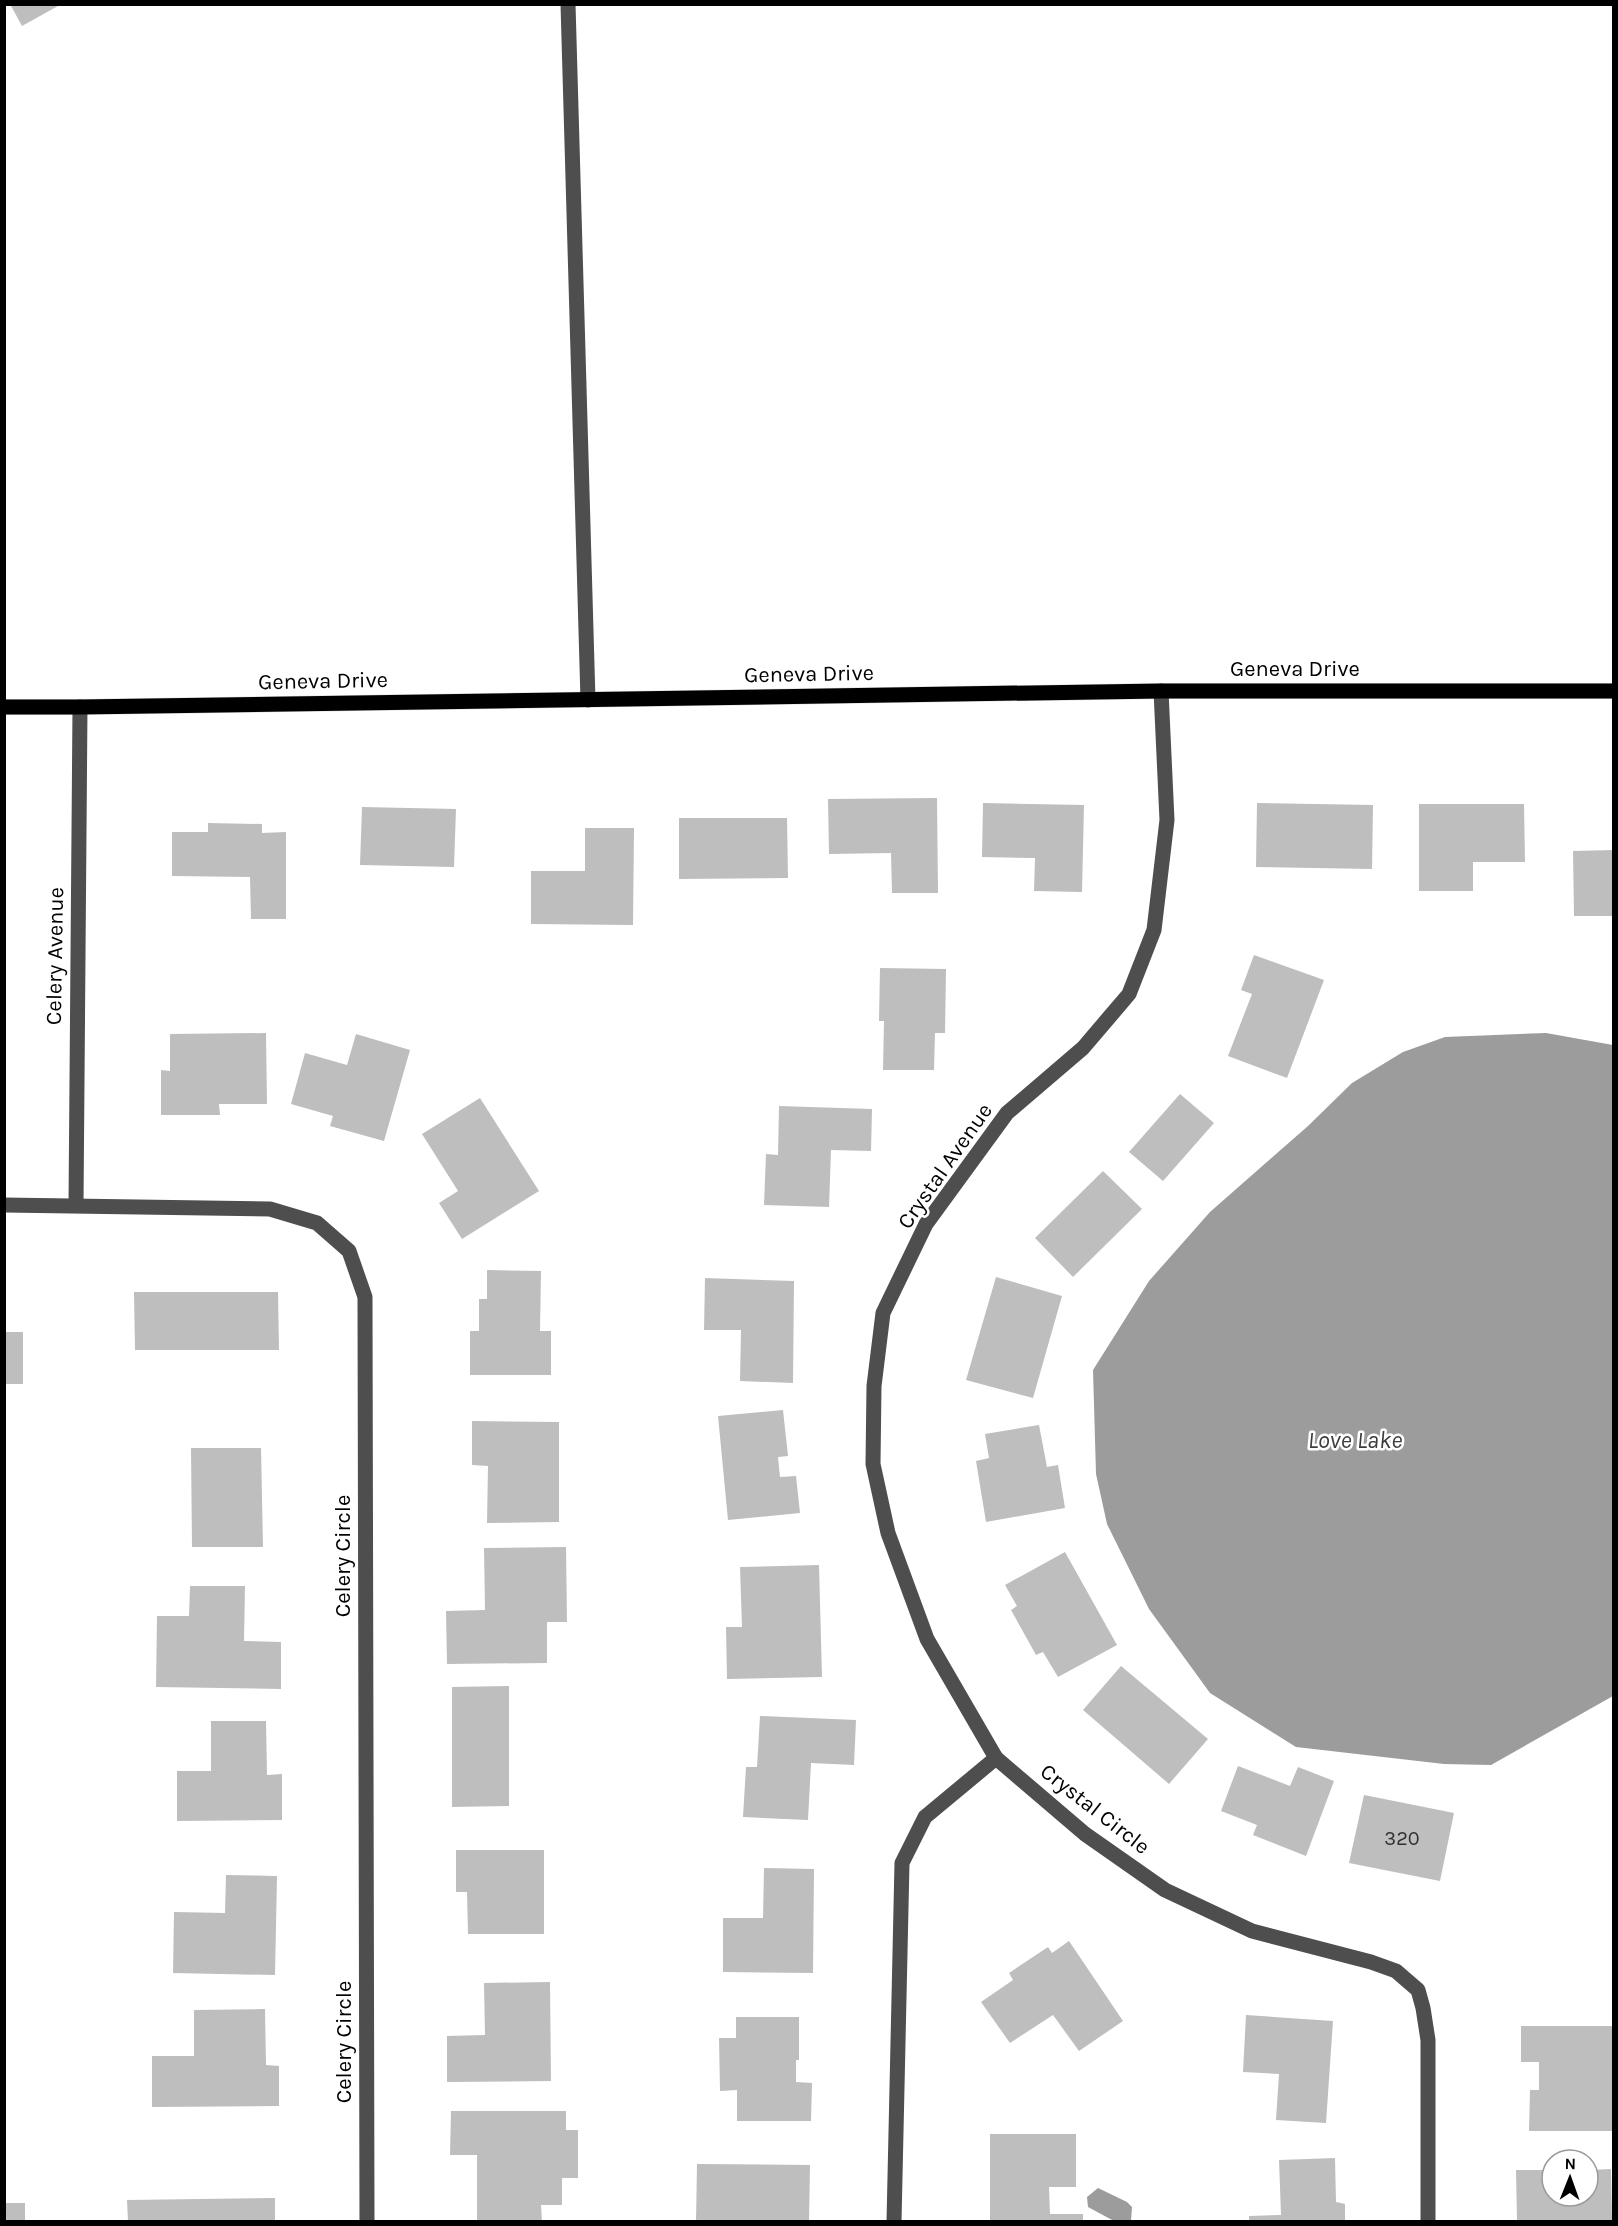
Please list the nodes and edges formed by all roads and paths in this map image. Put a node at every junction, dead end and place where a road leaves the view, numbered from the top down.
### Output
1 (568, 4) edge
2 (1161, 691) junction
3 (1614, 692) edge
4 (588, 700) junction
5 (4, 707) edge
6 (80, 708) junction
7 (4, 1205) edge
8 (75, 1205) junction
9 (996, 1758) junction
10 (367, 2222) edge
11 (894, 2222) edge
12 (1428, 2222) edge

1 - 4 street
2 - 3 main road, Geneva Drive
2 - 4 main road, Geneva Drive
2 - 9 street, Crystal Avenue
4 - 6 main road, Geneva Drive
5 - 6 main road, Geneva Drive
6 - 8 street, Celery Avenue
7 - 8 street, Celery Circle
8 - 10 street, Celery Circle
9 - 11 street
9 - 12 street, Crystal Circle

